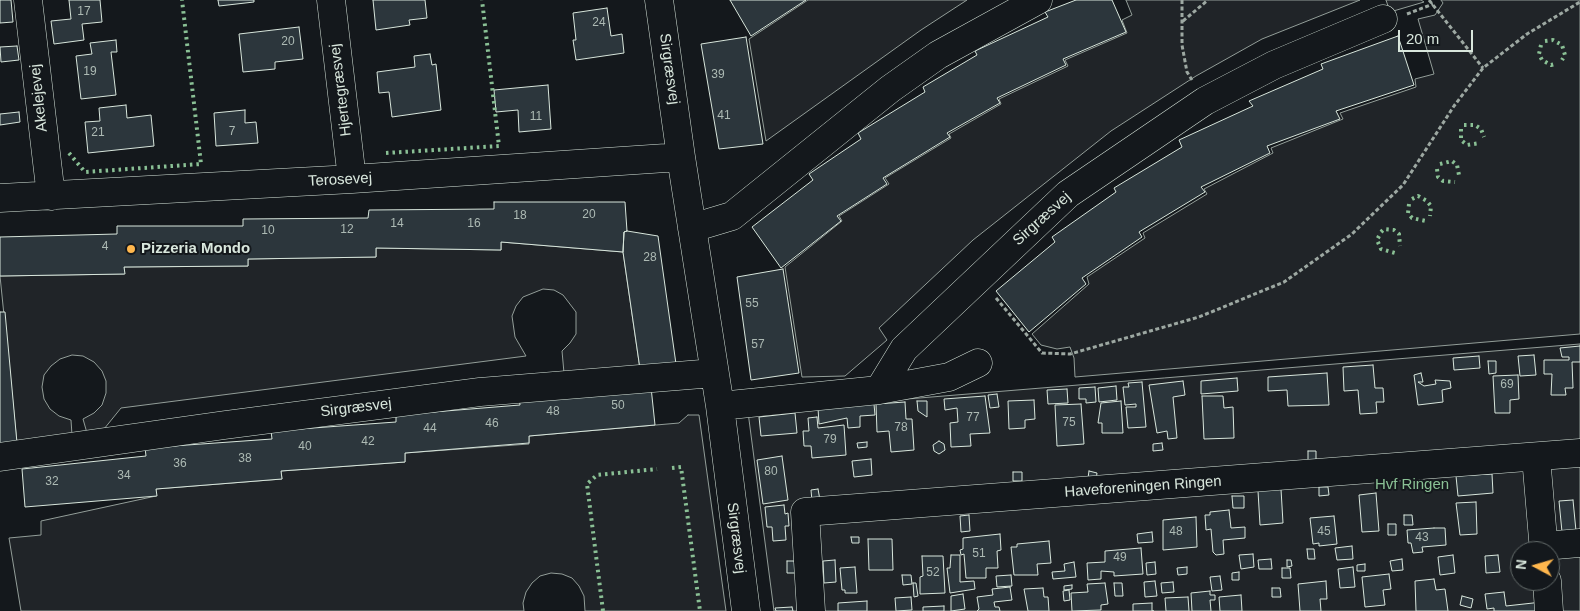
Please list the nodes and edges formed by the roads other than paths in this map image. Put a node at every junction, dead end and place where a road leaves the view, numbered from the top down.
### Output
1 (28, 0) edge
2 (331, 0) edge
3 (660, 0) edge
4 (1038, 0) edge
5 (1383, 19) dead end
6 (681, 158) junction
7 (352, 179) junction
8 (51, 196) junction
9 (0, 198) edge
10 (692, 228) junction
11 (978, 363) dead end
12 (714, 373) junction
13 (879, 390) junction
14 (720, 406) junction
15 (1580, 453) edge
16 (0, 457) edge
17 (1536, 457) junction
18 (1543, 541) edge
19 (1580, 543) edge
20 (1560, 546) edge
21 (1548, 591) edge
22 (746, 611) edge
23 (811, 611) edge
24 (1550, 611) edge

1 - 8 street, Akelejevej
2 - 7 street, Hjertegræsvej
3 - 6 street, Sirgræsvej
4 - 10 street
5 - 13 street, Sirgræsvej
6 - 7 street, Terosevej
6 - 10 street, Sirgræsvej
7 - 8 street, Terosevej
8 - 9 street, Terosevej
10 - 12 street, Sirgræsvej
11 - 13 street
12 - 14 street, Sirgræsvej
12 - 16 street, Sirgræsvej
13 - 14 street
14 - 22 street, Sirgræsvej
15 - 17 street, Haveforeningen Ringen
17 - 18 street
17 - 23 street, Haveforeningen Ringen
19 - 20 street
21 - 24 street

